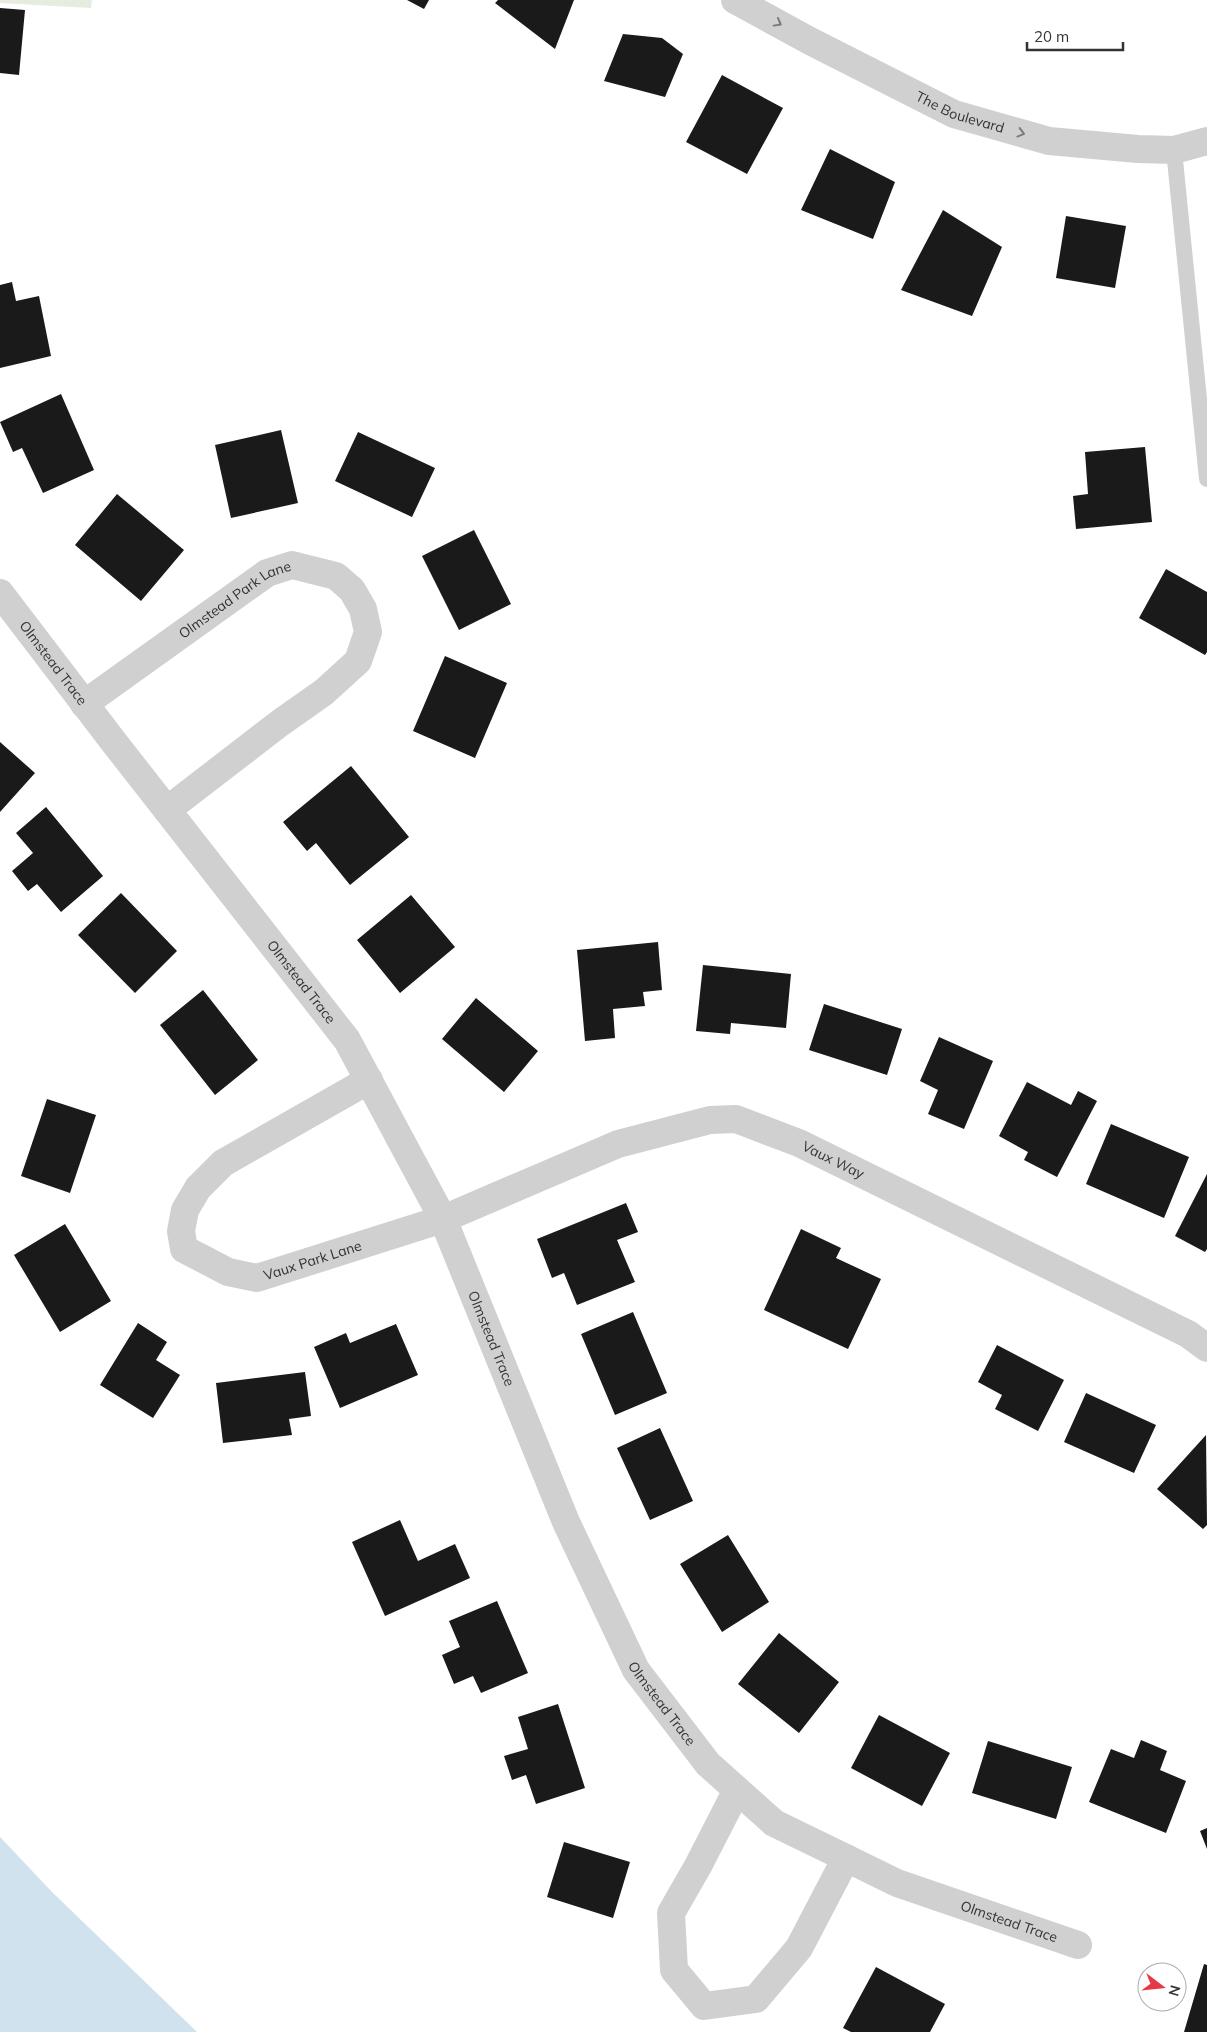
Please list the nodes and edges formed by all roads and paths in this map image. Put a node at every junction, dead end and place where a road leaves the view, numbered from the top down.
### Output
1 (735, 0) edge
2 (1207, 141) edge
3 (1174, 150) junction
4 (1207, 478) edge
5 (0, 593) edge
6 (84, 704) junction
7 (167, 810) junction
8 (369, 1080) junction
9 (442, 1219) junction
10 (1207, 1348) edge
11 (737, 1790) junction
12 (846, 1858) junction
13 (1078, 1945) dead end

1 -> 3 street, The Boulevard
2 - 3 street, The Boulevard
3 - 4 lane
5 - 6 street, Olmstead Trace
6 - 7 street, Olmstead Trace
6 - 7 street, Olmstead Park Lane
7 - 8 street, Olmstead Trace
8 - 9 street, Olmstead Trace
8 - 9 street, Vaux Park Lane
9 - 10 street, Vaux Way
9 - 11 street, Olmstead Trace
11 - 12 street, Olmstead Trace
11 - 12 street
12 - 13 street, Olmstead Trace

